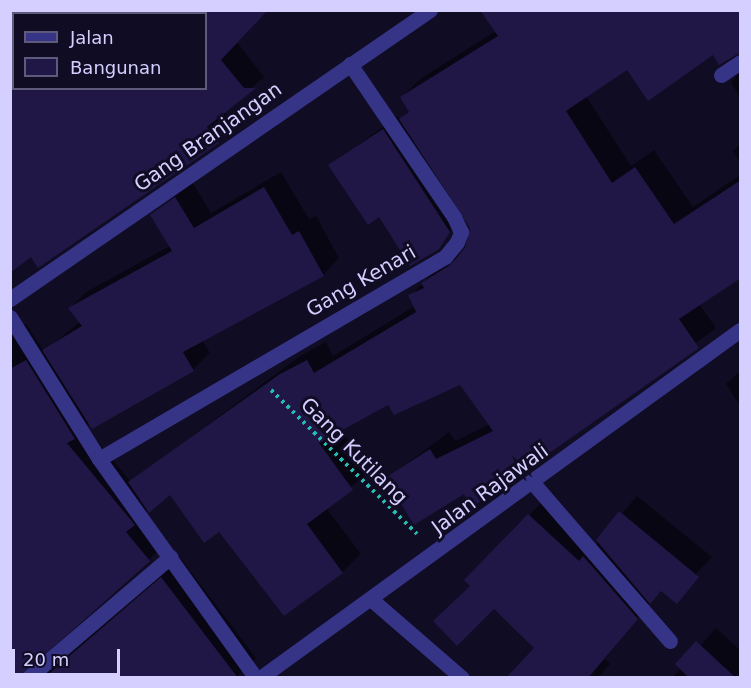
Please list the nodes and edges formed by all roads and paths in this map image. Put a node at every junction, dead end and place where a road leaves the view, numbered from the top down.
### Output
1 (430, 10) edge
2 (741, 62) edge
3 (350, 64) junction
4 (721, 75) dead end
5 (10, 299) edge
6 (10, 317) edge
7 (741, 330) edge
8 (250, 369) junction
9 (99, 459) junction
10 (533, 483) junction
11 (437, 553) junction
12 (170, 557) junction
13 (372, 600) junction
14 (670, 641) dead end
15 (28, 678) edge
16 (258, 678) edge
17 (462, 678) edge

1 - 3 street, Gang Branjangan
2 - 4 street
3 - 5 street, Gang Branjangan
3 - 8 street, Gang Kenari
6 - 9 street
7 - 10 street, Jalan Rajawali
8 - 9 street, Gang Kenari
8 - 11 path, Gang Kutilang
9 - 12 street
10 - 11 street, Jalan Rajawali
10 - 14 street
11 - 13 street, Jalan Rajawali
12 - 15 street
12 - 16 street
13 - 16 street, Jalan Rajawali
13 - 17 street

